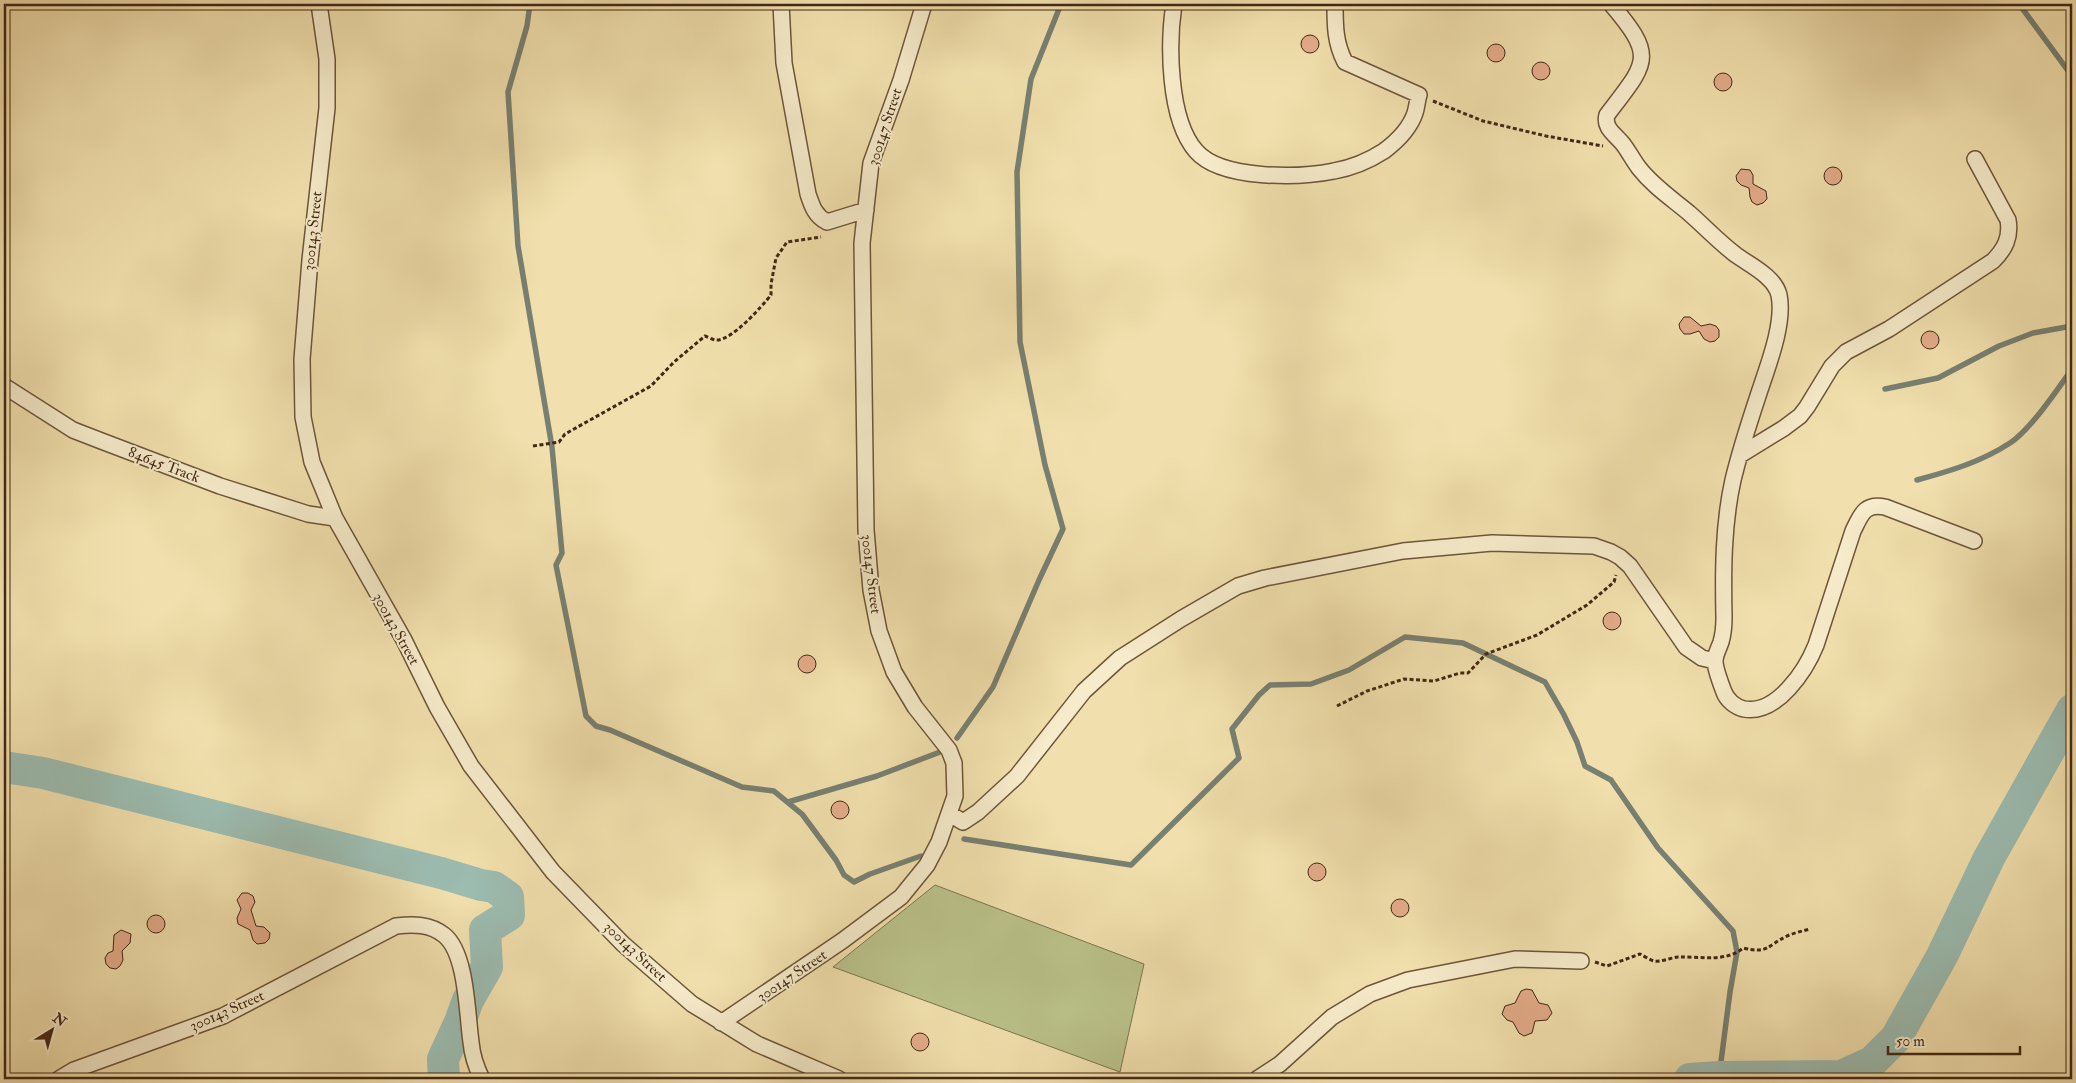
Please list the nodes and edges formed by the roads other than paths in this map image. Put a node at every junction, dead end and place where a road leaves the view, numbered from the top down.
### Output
1 (319, 4) edge
2 (781, 4) edge
3 (924, 4) edge
4 (1174, 4) edge
5 (1335, 4) edge
6 (1611, 4) edge
7 (1975, 159) dead end
8 (866, 210) junction
9 (4, 386) edge
10 (1740, 455) junction
11 (334, 518) junction
12 (1974, 541) dead end
13 (1715, 661) junction
14 (950, 814) junction
15 (1578, 961) road end
16 (721, 1023) junction
17 (59, 1079) edge
18 (482, 1079) edge
19 (840, 1079) edge
20 (1257, 1079) edge

1 - 11 street, 300143 Street
2 - 8 street
3 - 8 street, 300147 Street
4 - 5 street
6 - 10 street
7 - 10 street
8 - 14 street, 300147 Street
9 - 11 street, 84645 Track
10 - 13 street
11 - 16 street, 300143 Street
12 - 13 street
13 - 14 street
14 - 16 street, 300147 Street
15 - 20 street
16 - 19 street, 300143 Street
17 - 18 street, 300143 Street

